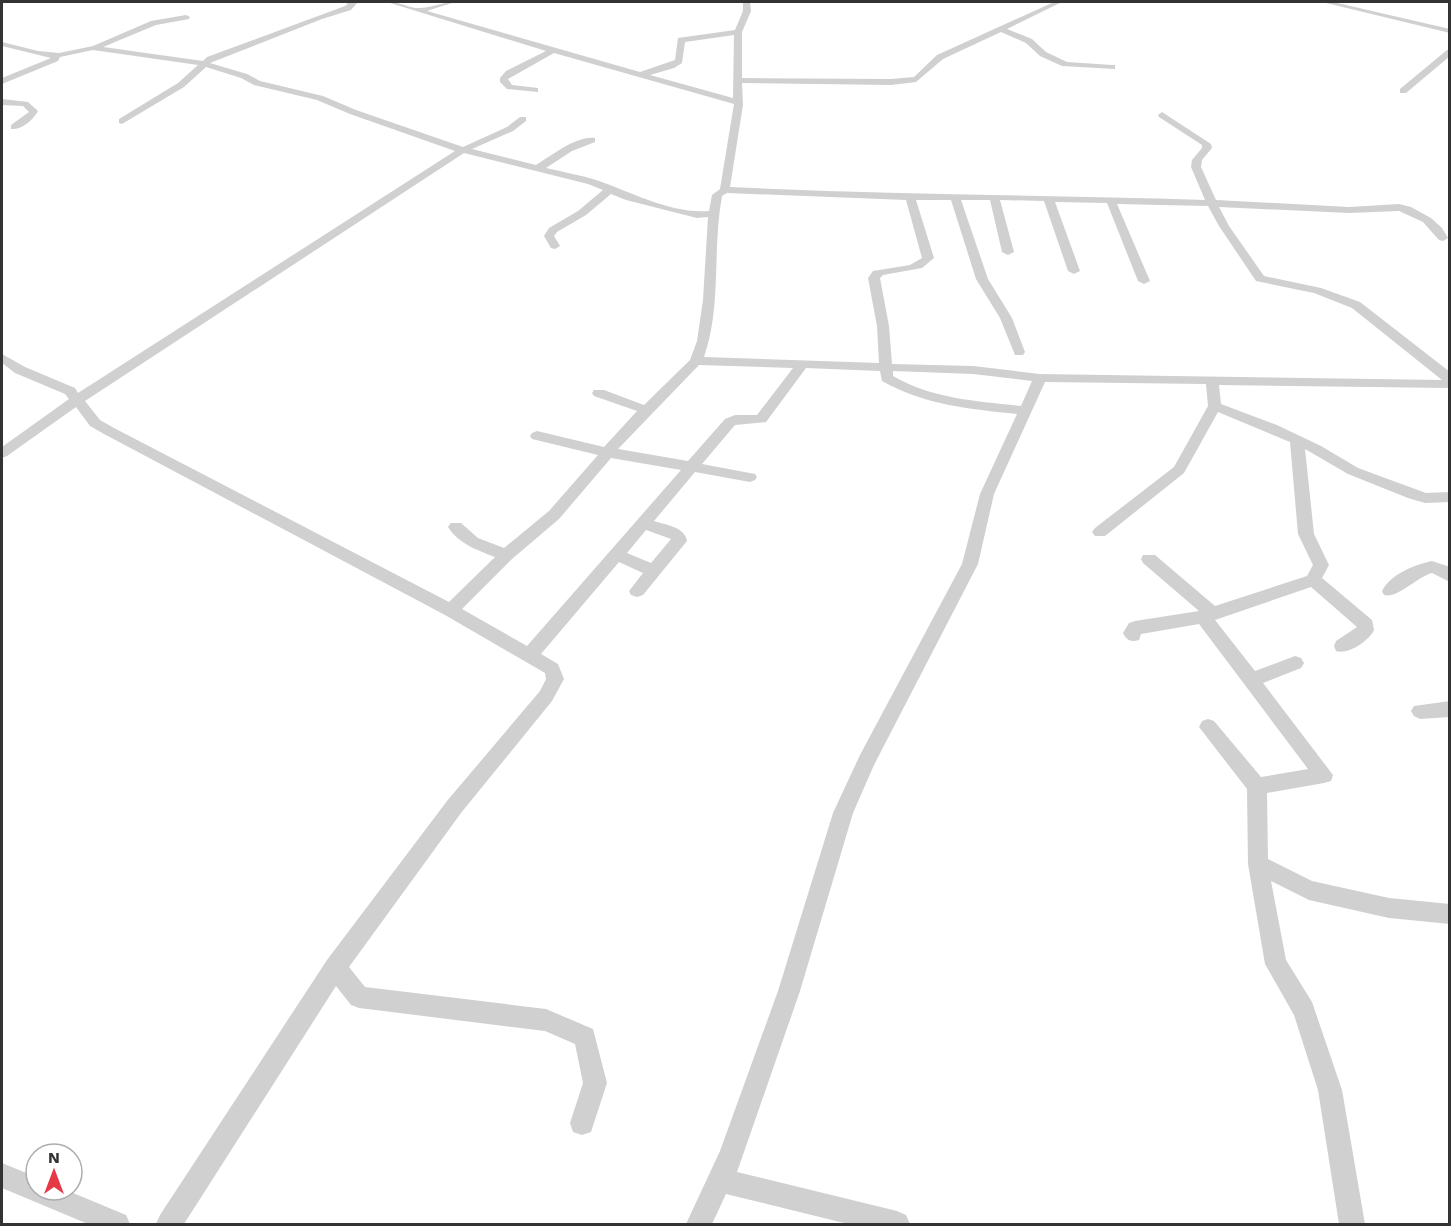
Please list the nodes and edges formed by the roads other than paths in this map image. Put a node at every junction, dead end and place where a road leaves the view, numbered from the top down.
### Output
1 (347, 2) edge
2 (391, 2) edge
3 (452, 2) edge
4 (747, 2) edge
5 (1031, 2) edge
6 (1059, 2) edge
7 (1326, 2) edge
8 (1049, 6) junction
9 (420, 11) junction
10 (186, 16) dead end
11 (1003, 30) junction
12 (1449, 31) edge
13 (738, 32) junction
14 (2, 44) edge
15 (93, 48) junction
16 (554, 50) junction
17 (1449, 52) edge
18 (57, 55) junction
19 (202, 63) junction
20 (1112, 67) dead end
21 (642, 74) junction
22 (738, 80) junction
23 (2, 81) edge
24 (535, 90) dead end
25 (1403, 91) dead end
26 (2, 102) edge
27 (737, 102) junction
28 (1162, 115) dead end
29 (523, 119) dead end
30 (122, 121) dead end
31 (14, 127) dead end
32 (592, 140) dead end
33 (463, 150) junction
34 (537, 170) junction
35 (610, 190) junction
36 (725, 190) junction
37 (910, 197) junction
38 (956, 197) junction
39 (994, 197) junction
40 (1049, 200) junction
41 (1111, 201) junction
42 (1210, 203) junction
43 (712, 214) junction
44 (1443, 238) dead end
45 (555, 246) dead end
46 (1008, 252) dead end
47 (1074, 271) dead end
48 (1144, 281) dead end
49 (1019, 352) dead end
50 (2, 358) edge
51 (696, 361) junction
52 (802, 365) junction
53 (887, 368) junction
54 (1040, 378) junction
55 (1212, 380) junction
56 (1449, 382) edge
57 (599, 393) dead end
58 (77, 400) junction
59 (1215, 406) junction
60 (646, 410) junction
61 (1023, 410) junction
62 (537, 436) dead end
63 (1297, 440) junction
64 (606, 452) junction
65 (2, 453) edge
66 (694, 466) junction
67 (750, 477) dead end
68 (1449, 497) edge
69 (644, 523) junction
70 (456, 527) dead end
71 (1100, 532) dead end
72 (506, 555) junction
73 (617, 555) junction
74 (1149, 559) dead end
75 (653, 571) junction
76 (1449, 576) edge
77 (1313, 580) junction
78 (637, 591) dead end
79 (1390, 591) dead end
80 (451, 610) junction
81 (1208, 616) junction
82 (1133, 635) dead end
83 (1342, 646) dead end
84 (530, 655) junction
85 (1295, 663) dead end
86 (1251, 680) junction
87 (1449, 709) edge
88 (1420, 711) dead end
89 (1208, 727) dead end
90 (1257, 786) junction
91 (1258, 864) junction
92 (1449, 914) edge
93 (335, 968) junction
94 (582, 1123) dead end
95 (2, 1175) edge
96 (720, 1180) junction
97 (24, 1185) edge
98 (65, 1202) edge
99 (117, 1224) edge
100 (169, 1224) edge
101 (699, 1224) edge
102 (897, 1224) edge
103 (1352, 1224) edge

1 - 19 street
2 - 9 street
3 - 9 street
4 - 13 street
5 - 8 street
6 - 8 street
7 - 12 street
8 - 11 street
9 - 16 street
10 - 15 street
11 - 20 street
11 - 22 street
13 - 21 street
13 - 22 street
14 - 18 street
15 - 18 street
15 - 19 street
16 - 21 street
16 - 24 street
17 - 25 street
18 - 23 street
19 - 30 street
19 - 33 street
21 - 27 street
22 - 27 street
26 - 31 street
27 - 36 street
28 - 42 street
29 - 33 street
32 - 34 street
33 - 34 street
33 - 58 street
34 - 35 street
35 - 43 street
35 - 45 street
36 - 37 street
36 - 43 street
37 - 38 street
37 - 53 street
38 - 39 street
38 - 49 street
39 - 40 street
39 - 46 street
40 - 41 street
40 - 47 street
41 - 42 street
41 - 48 street
42 - 44 street
42 - 56 street
43 - 51 street
50 - 58 street
51 - 52 street
51 - 60 street
52 - 53 street
52 - 66 street
53 - 54 street
53 - 61 street
54 - 55 street
54 - 61 street
55 - 56 street
55 - 59 street
57 - 60 street
58 - 65 street
58 - 80 street
59 - 63 street
59 - 71 street
60 - 64 street
61 - 96 street
62 - 64 street
63 - 68 street
63 - 77 street
64 - 66 street
64 - 72 street
66 - 67 street
66 - 69 street
69 - 73 street
69 - 75 street
70 - 72 street
72 - 80 street
73 - 75 street
73 - 84 street
74 - 81 street
75 - 78 street
76 - 79 street
77 - 81 street
77 - 83 street
80 - 84 street
81 - 82 street
81 - 86 street
84 - 93 street
85 - 86 street
86 - 90 street
87 - 88 street
89 - 90 street
90 - 91 street
91 - 92 street
91 - 103 street
93 - 94 street
93 - 100 street
95 - 97 street
96 - 101 street
96 - 102 street
98 - 99 street

